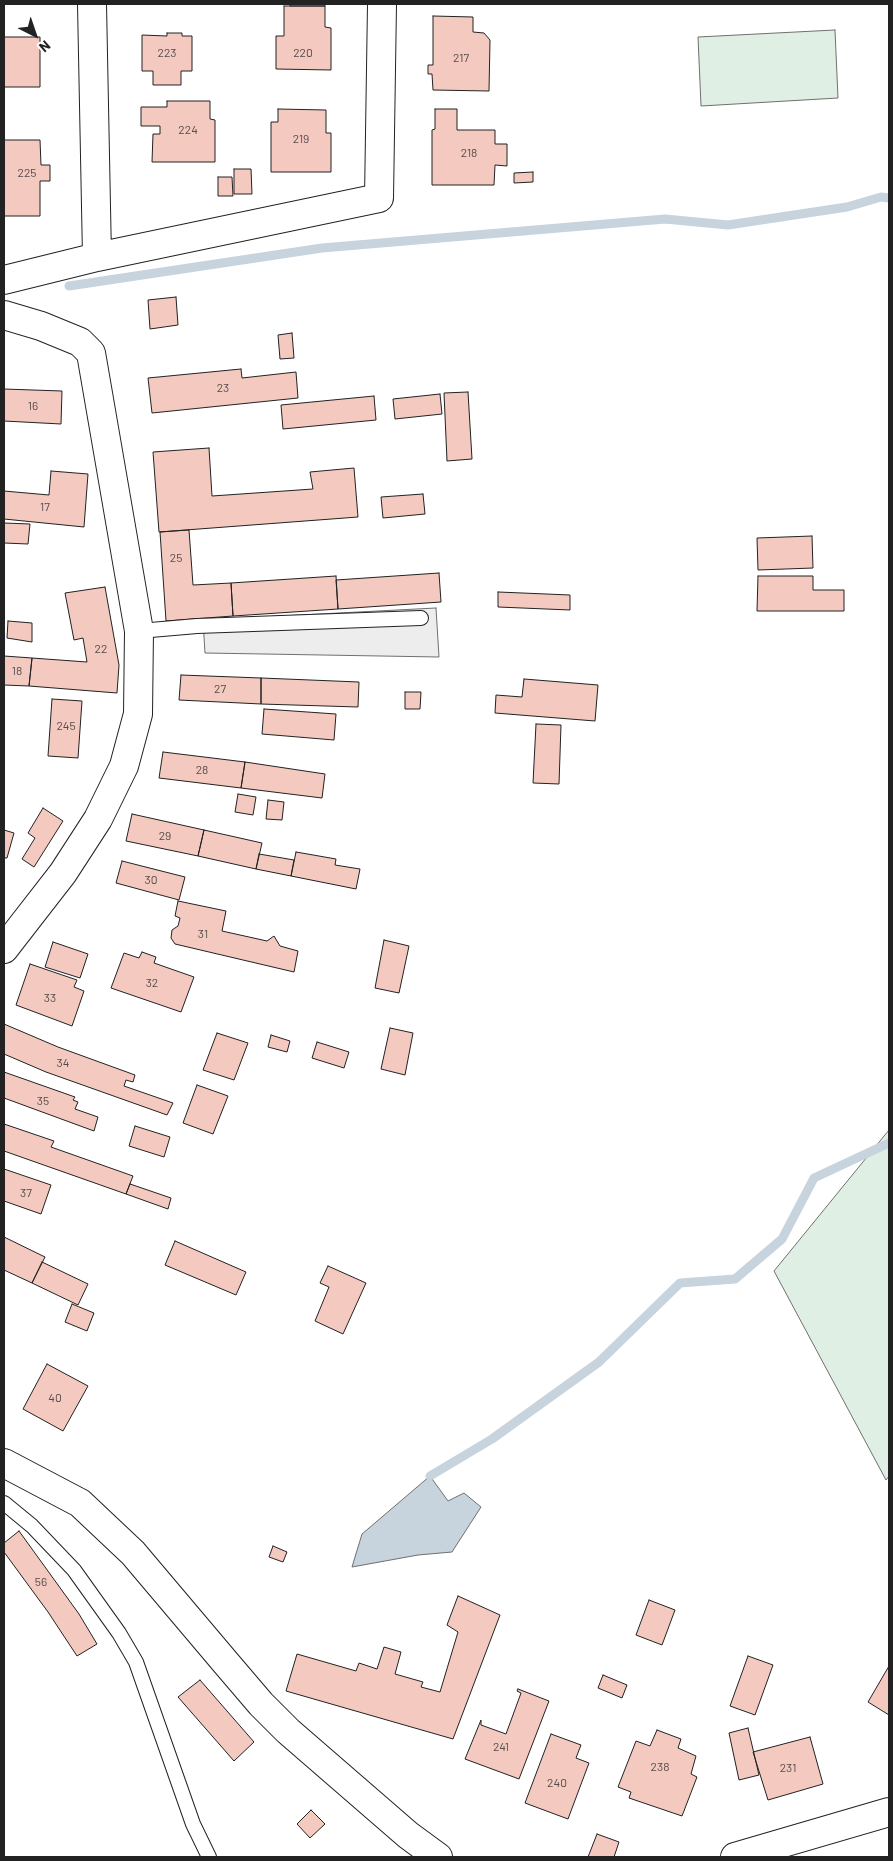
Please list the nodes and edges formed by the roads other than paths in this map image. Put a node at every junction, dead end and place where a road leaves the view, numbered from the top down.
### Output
1 (92, 4) edge
2 (382, 4) edge
3 (97, 257) junction
4 (4, 280) edge
5 (4, 315) edge
6 (421, 618) dead end
7 (139, 631) junction
8 (4, 949) edge
9 (4, 1463) edge
10 (4, 1503) edge
11 (889, 1812) edge
12 (209, 1857) edge
13 (438, 1857) edge
14 (735, 1857) edge

1 - 3 street
2 - 3 street
3 - 4 street
5 - 7 street
6 - 7 lane
7 - 8 street
9 - 13 street
10 - 12 lane
11 - 14 street

